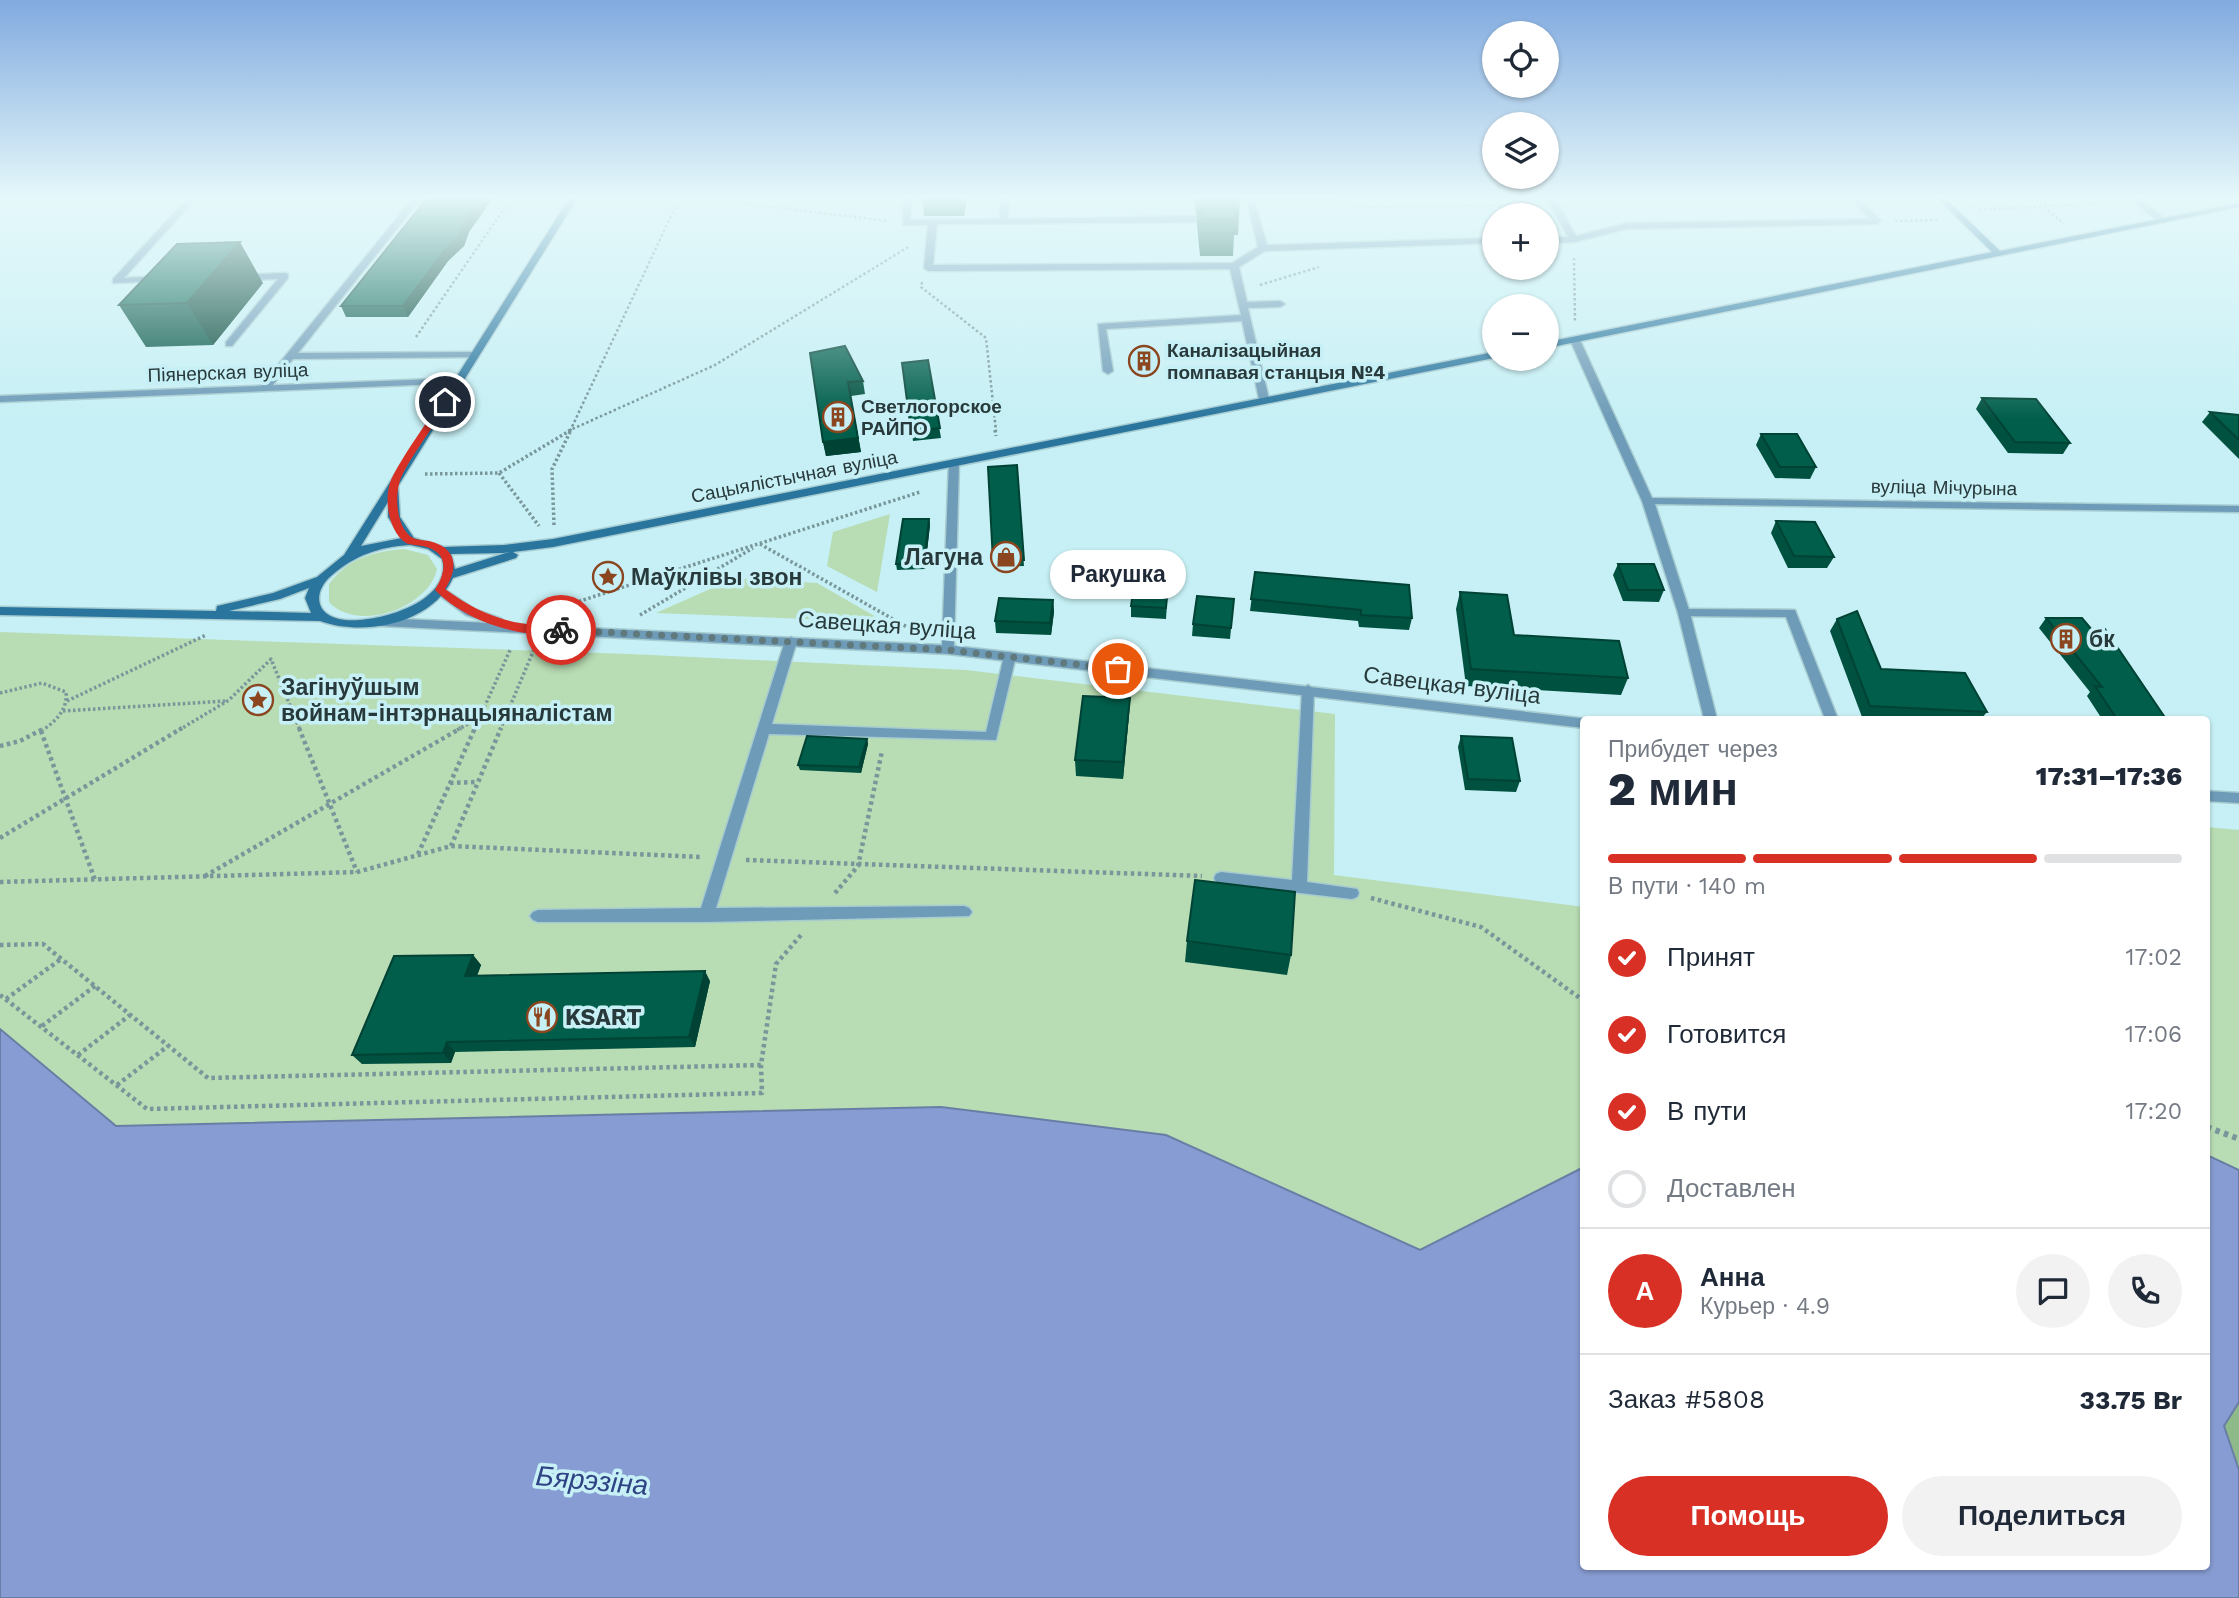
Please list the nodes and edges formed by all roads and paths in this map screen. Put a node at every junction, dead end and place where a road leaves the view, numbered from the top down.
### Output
1 (125, 272) edge
2 (358, 272) edge
3 (461, 272) edge
4 (527, 272) edge
5 (645, 272) edge
6 (869, 272) edge
7 (927, 272) edge
8 (1235, 272) edge
9 (1303, 272) edge
10 (1574, 272) edge
11 (1902, 272) edge
12 (233, 277) edge
13 (168, 279) edge
14 (1240, 291) junction
15 (1280, 304) dead end
16 (1243, 305) junction
17 (1246, 317) junction
18 (1579, 339) junction
19 (1559, 343) edge
20 (229, 344) dead end
21 (404, 354) junction
22 (474, 355) junction
23 (290, 356) junction
24 (1482, 357) edge
25 (1108, 371) dead end
26 (458, 381) junction
27 (265, 388) junction
28 (0, 399) edge
29 (1264, 399) junction
30 (570, 430) junction
31 (997, 443) dead end
32 (954, 461) junction
33 (499, 472) junction
34 (425, 474) dead end
35 (953, 481) junction
36 (394, 483) junction
37 (1648, 501) junction
38 (2239, 509) edge
39 (410, 541) junction
40 (553, 543) junction
41 (761, 543) junction
42 (443, 551) junction
43 (349, 556) junction
44 (449, 575) junction
45 (319, 580) junction
46 (440, 590) junction
47 (0, 611) edge
48 (544, 613) dead end
49 (1684, 613) junction
50 (175, 614) junction
51 (322, 617) junction
52 (381, 622) junction
53 (519, 629) junction
54 (542, 629) junction
55 (217, 630) dead end
56 (913, 630) dead end
57 (610, 633) junction
58 (791, 641) junction
59 (948, 650) junction
60 (1010, 656) junction
61 (1308, 690) junction
62 (0, 693) edge
63 (67, 701) junction
64 (229, 701) junction
65 (63, 711) junction
66 (1709, 716) edge
67 (1831, 716) edge
68 (479, 718) junction
69 (505, 718) junction
70 (1580, 723) edge
71 (763, 729) junction
72 (41, 731) junction
73 (0, 746) edge
74 (478, 782) junction
75 (450, 783) junction
76 (2210, 796) edge
77 (2239, 798) edge
78 (64, 800) junction
79 (327, 803) junction
80 (0, 838) edge
81 (451, 846) junction
82 (418, 855) junction
83 (722, 858) junction
84 (357, 872) junction
85 (205, 877) junction
86 (1221, 878) joint
87 (95, 880) junction
88 (0, 882) edge
89 (1299, 887) junction
90 (1352, 893) joint
91 (964, 912) dead end
92 (538, 915) dead end
93 (706, 916) junction
94 (0, 945) edge
95 (61, 959) junction
96 (95, 986) junction
97 (3, 997) edge
98 (1580, 998) edge
99 (131, 1015) junction
100 (42, 1026) junction
101 (168, 1046) junction
102 (78, 1055) junction
103 (117, 1085) junction
104 (2210, 1128) edge
105 (2239, 1139) edge

1 - 13 street
2 - 23 street
3 - 21 path
4 - 22 main road
5 - 30 path
6 - 30 path
7 - 31 path
8 - 14 street
9 - 14 path
10 - 18 path
11 - 18 main road
12 - 20 street
14 - 16 street
15 - 16 street
16 - 17 street
17 - 25 street
17 - 29 street
18 - 19 main road
18 - 37 street
21 - 22 street
21 - 23 street
22 - 26 main road
23 - 27 street
24 - 29 main road, Сацыялістычная вуліца
26 - 27 street, Піянерская вуліца
26 - 36 main road
27 - 28 street, Піянерская вуліца
29 - 32 main road, Сацыялістычная вуліца
30 - 33 path
30 - 33 path
32 - 35 street
32 - 40 main road, Сацыялістычная вуліца
33 - 34 path
35 - 41 path
35 - 59 street
36 - 39 main road
36 - 43 main road
37 - 38 street, вуліца Мічурына
37 - 49 street
39 - 42 main road, Сацыялістычная вуліца
39 - 43 main road
40 - 42 main road, Сацыялістычная вуліца
40 - 44 main road, Сацыялістычная вуліца
41 - 48 path
41 - 56 path
41 - 57 path
42 - 44 main road
43 - 45 main road
44 - 46 main road
45 - 50 main road
45 - 51 main road
46 - 52 main road
46 - 53 street, Савецкая вуліца
47 - 50 main road
49 - 66 street
49 - 67 street
50 - 51 main road
51 - 52 main road
52 - 53 street, Савецкая вуліца
53 - 54 street, Савецкая вуліца
53 - 68 path
54 - 57 street, Савецкая вуліца
54 - 69 path
55 - 63 path
57 - 58 street, Савецкая вуліца
58 - 59 street, Савецкая вуліца
58 - 71 street
59 - 60 street, Савецкая вуліца
60 - 61 street, Савецкая вуліца
60 - 71 street
61 - 70 street, Савецкая вуліца
61 - 89 street
62 - 63 path
63 - 65 path
64 - 65 path
64 - 78 path
64 - 79 path
65 - 72 path
68 - 69 path
68 - 75 path
68 - 79 path
69 - 74 path
71 - 83 street
72 - 73 path
72 - 78 path
74 - 75 path
74 - 81 path
75 - 82 path
76 - 77 street
78 - 80 path
78 - 87 path
79 - 84 path
79 - 85 path
81 - 82 path
81 - 83 path
82 - 84 path
83 - 86 path
83 - 93 street
84 - 85 path
85 - 87 path
86 - 89 street
87 - 88 path
89 - 90 street
90 - 98 path
91 - 93 street
92 - 93 street
94 - 95 path
95 - 96 path
95 - 97 path
96 - 99 path
96 - 100 path
97 - 100 path
99 - 101 path
99 - 102 path
100 - 102 path
101 - 103 path
101 - 103 path
102 - 103 path
104 - 105 path

